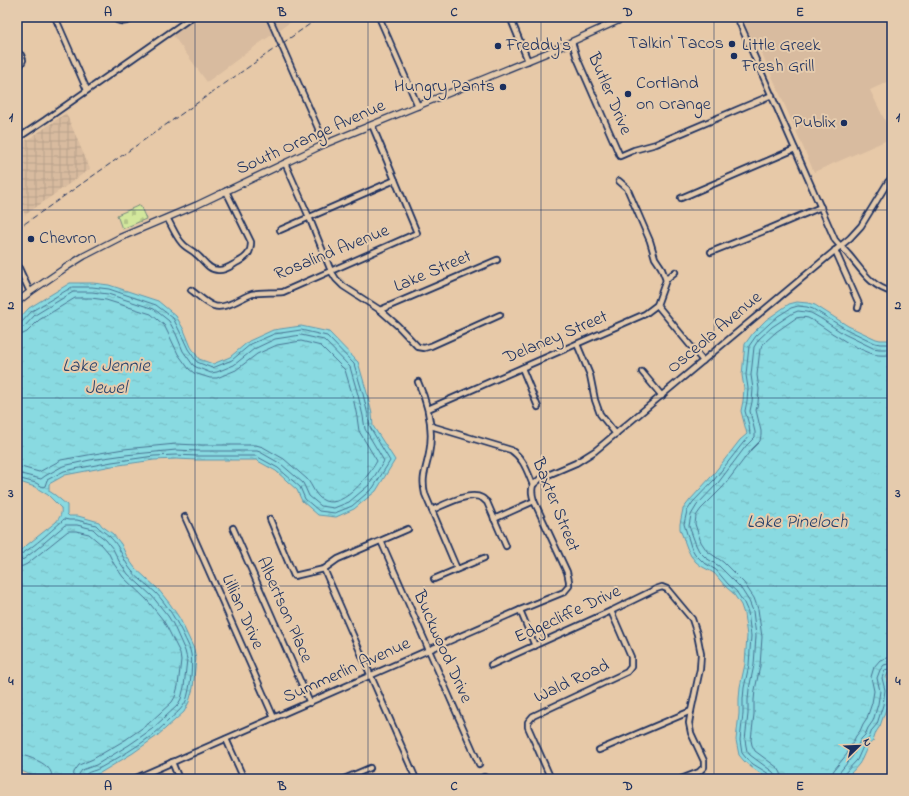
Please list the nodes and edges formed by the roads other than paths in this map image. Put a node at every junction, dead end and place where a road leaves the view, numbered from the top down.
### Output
1 (55, 17) edge
2 (116, 17) edge
3 (135, 17) edge
4 (192, 17) edge
5 (269, 17) edge
6 (379, 17) edge
7 (510, 17) edge
8 (626, 17) edge
9 (737, 17) edge
10 (572, 42) junction
11 (17, 53) edge
12 (528, 61) junction
13 (17, 65) edge
14 (87, 90) junction
15 (772, 95) junction
16 (418, 106) junction
17 (372, 125) junction
18 (17, 136) edge
19 (325, 144) junction
20 (795, 148) junction
21 (285, 163) junction
22 (892, 178) edge
23 (395, 180) junction
24 (619, 181) dead end
25 (226, 191) junction
26 (681, 198) dead end
27 (821, 207) junction
28 (168, 218) junction
29 (309, 218) junction
30 (280, 230) dead end
31 (841, 246) junction
32 (836, 250) junction
33 (711, 252) dead end
34 (497, 260) dead end
35 (17, 264) edge
36 (331, 271) junction
37 (675, 272) dead end
38 (666, 280) junction
39 (191, 290) dead end
40 (30, 292) junction
41 (892, 292) edge
42 (17, 302) edge
43 (657, 305) junction
44 (858, 308) dead end
45 (380, 310) junction
46 (500, 315) dead end
47 (577, 344) junction
48 (703, 361) junction
49 (522, 368) junction
50 (642, 372) dead end
51 (418, 382) dead end
52 (662, 396) junction
53 (538, 407) dead end
54 (428, 409) junction
55 (431, 426) junction
56 (616, 434) junction
57 (533, 485) junction
58 (534, 501) junction
59 (432, 510) junction
60 (185, 517) dead end
61 (494, 518) junction
62 (270, 519) dead end
63 (232, 528) dead end
64 (408, 529) dead end
65 (381, 541) junction
66 (506, 546) dead end
67 (484, 558) dead end
68 (324, 569) junction
69 (457, 569) junction
70 (434, 579) dead end
71 (568, 586) joint
72 (520, 610) junction
73 (611, 611) junction
74 (535, 646) junction
75 (428, 651) junction
76 (491, 665) dead end
77 (370, 676) junction
78 (310, 702) junction
79 (691, 711) junction
80 (274, 718) junction
81 (226, 739) junction
82 (599, 750) dead end
83 (172, 762) junction
84 (479, 764) dead end
85 (370, 768) dead end
86 (134, 779) edge
87 (179, 779) edge
88 (244, 779) edge
89 (344, 779) edge
90 (416, 779) edge
91 (551, 779) edge
92 (682, 779) edge

1 - 14 street
2 - 3 street
4 - 14 street
5 - 19 street
6 - 16 street
7 - 12 street
8 - 10 main road, South Orange Avenue
9 - 15 street
10 - 12 main road, South Orange Avenue
10 - 15 street, Butler Drive
11 - 13 street
12 - 16 main road, South Orange Avenue
14 - 18 street
15 - 20 street
16 - 17 main road, South Orange Avenue
17 - 19 main road, South Orange Avenue
17 - 23 street
19 - 21 main road, South Orange Avenue
20 - 26 street
20 - 27 street
21 - 25 main road, South Orange Avenue
21 - 29 street
22 - 31 street, Osceola Avenue
23 - 29 street
23 - 36 street, Rosalind Avenue
24 - 38 street
25 - 28 main road, South Orange Avenue
25 - 28 street
27 - 31 street
27 - 33 street
28 - 40 main road, South Orange Avenue
29 - 30 street
29 - 36 street
31 - 32 street, Osceola Avenue
31 - 41 street
32 - 44 street
32 - 48 street, Osceola Avenue
34 - 45 street, Lake Street
35 - 40 street
36 - 39 street, Rosalind Avenue
36 - 45 street
37 - 38 street
38 - 43 street
40 - 42 main road, South Orange Avenue
43 - 47 street, Delaney Street
43 - 48 street
45 - 46 street
47 - 49 street, Delaney Street
47 - 56 street
48 - 52 street, Osceola Avenue
49 - 53 street
49 - 54 street, Delaney Street
50 - 52 street
51 - 54 street
52 - 56 street, Osceola Avenue
54 - 55 street
55 - 57 street, Baxter Street
55 - 59 street
56 - 57 street, Osceola Avenue
57 - 58 street, Baxter Street
58 - 61 street
58 - 71 street, Baxter Street
59 - 61 street
59 - 69 street
60 - 80 street, Lillian Drive
61 - 66 street
62 - 68 street
63 - 78 street, Albertson Place
64 - 65 street
65 - 68 street
65 - 75 street, Buckwood Drive
67 - 69 street
68 - 77 street
69 - 70 street
71 - 72 street, Summerlin Avenue
72 - 74 street
72 - 75 street, Summerlin Avenue
73 - 74 street, Edgecliffe Drive
73 - 79 street, Edgecliffe Drive
73 - 91 street, Wald Road
74 - 76 street, Edgecliffe Drive
75 - 77 street, Summerlin Avenue
75 - 84 street, Buckwood Drive
77 - 78 street, Summerlin Avenue
77 - 90 street
78 - 80 street, Summerlin Avenue
79 - 82 street
79 - 92 street
80 - 81 street, Summerlin Avenue
81 - 83 street, Summerlin Avenue
81 - 88 street
83 - 86 street, Summerlin Avenue
83 - 87 street
85 - 89 street

